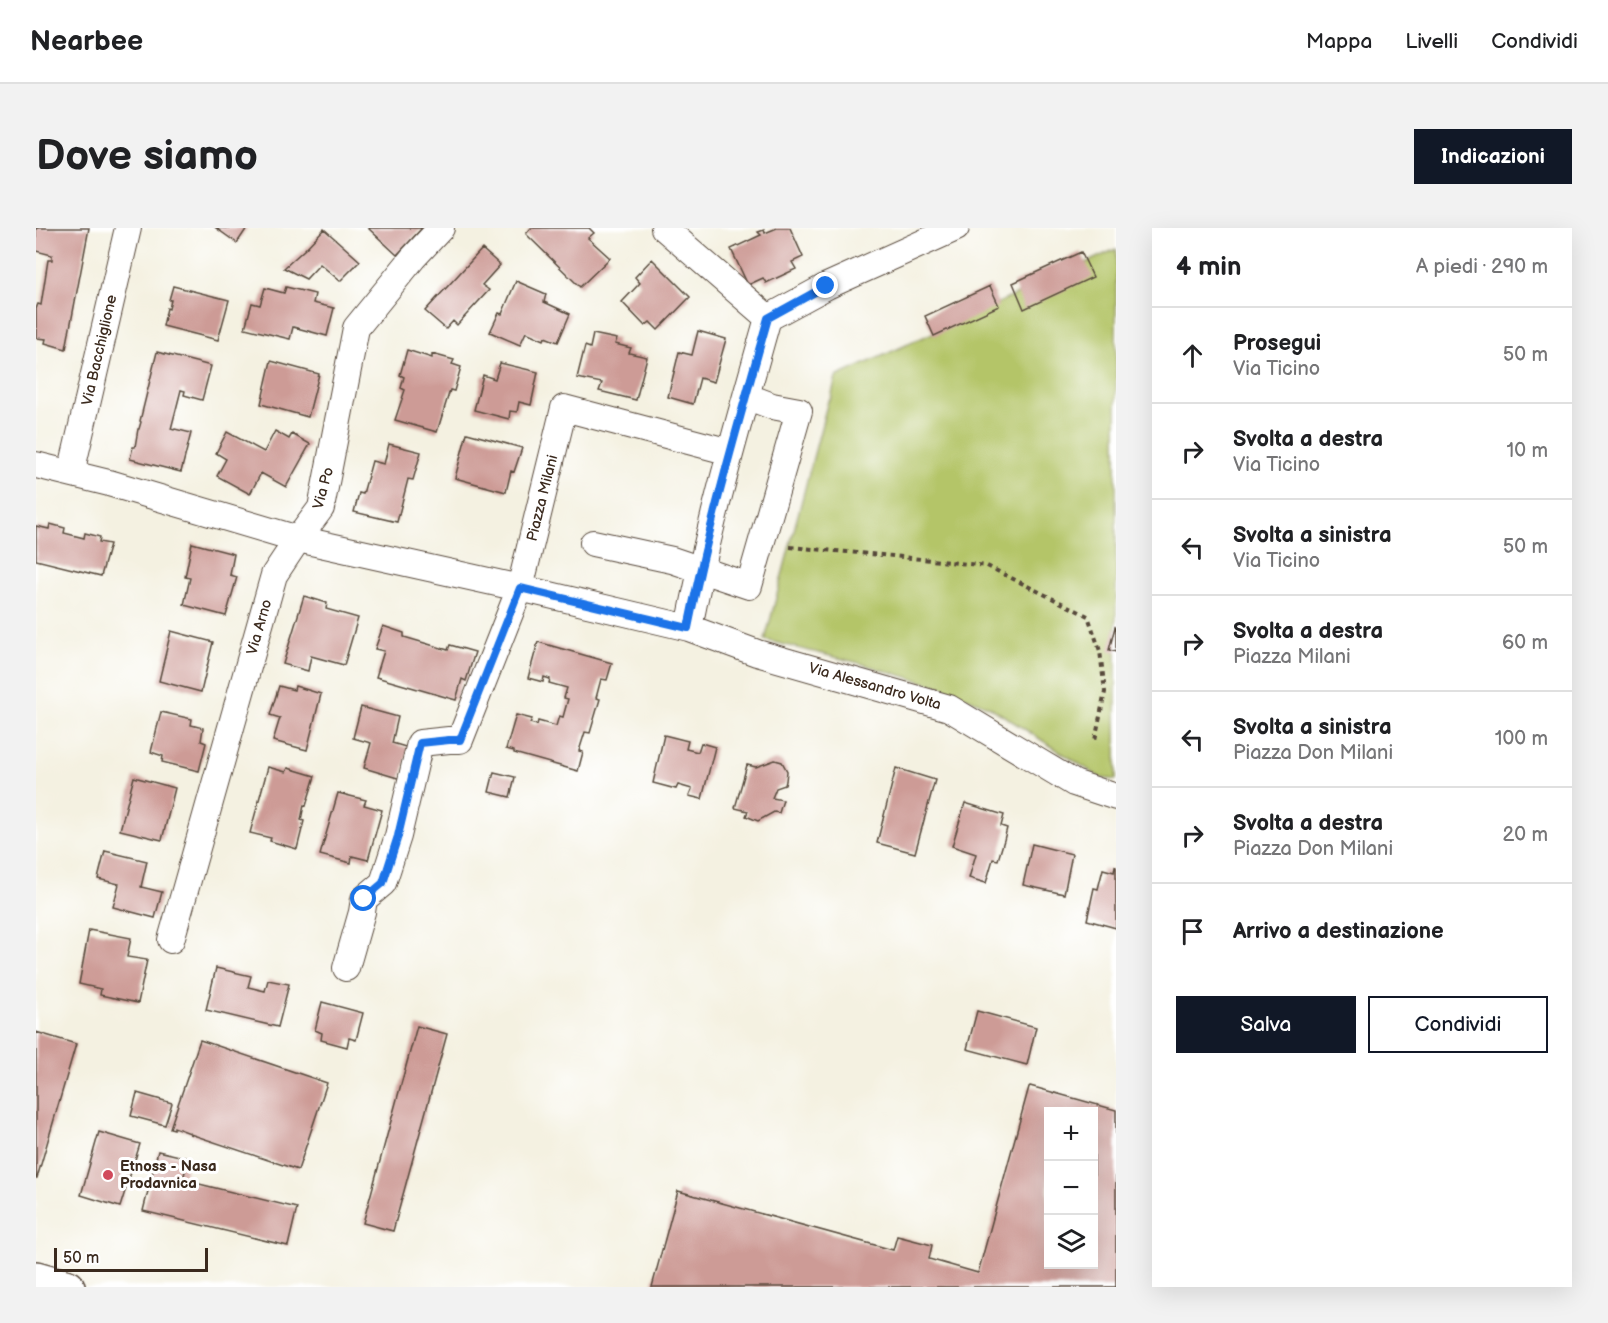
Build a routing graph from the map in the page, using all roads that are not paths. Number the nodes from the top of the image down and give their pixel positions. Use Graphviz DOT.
graph roads {
  1 [pos="128,228"];
  2 [pos="441,228"];
  3 [pos="664,228"];
  4 [pos="956,228"];
  5 [pos="768,318"];
  6 [pos="746,396"];
  7 [pos="730,452"];
  8 [pos="36,465"];
  9 [pos="71,473"];
  10 [pos="298,539"];
  11 [pos="593,543"];
  12 [pos="700,569"];
  13 [pos="520,588"];
  14 [pos="688,628"];
  15 [pos="1116,797"];
  16 [pos="171,940"];
  17 [pos="346,968"];
  18 [pos="36,1278"];
  19 [pos="68,1287"];
  1 -- 9 [label="street, Via Bacchiglione"];
  2 -- 10 [label="street, Via Po"];
  3 -- 5 [label="street"];
  4 -- 5 [label="street"];
  5 -- 6 [label="street"];
  6 -- 7 [label="street"];
  6 -- 12 [label="street"];
  7 -- 12 [label="street"];
  7 -- 13 [label="street, Piazza Milani"];
  8 -- 9 [label="street"];
  9 -- 10 [label="street"];
  10 -- 13 [label="street"];
  10 -- 16 [label="street, Via Arno"];
  11 -- 12 [label="street"];
  12 -- 14 [label="street"];
  13 -- 14 [label="street"];
  13 -- 17 [label="street"];
  14 -- 15 [label="street, Via Alessandro Volta"];
  18 -- 19 [label="main road"];
}
